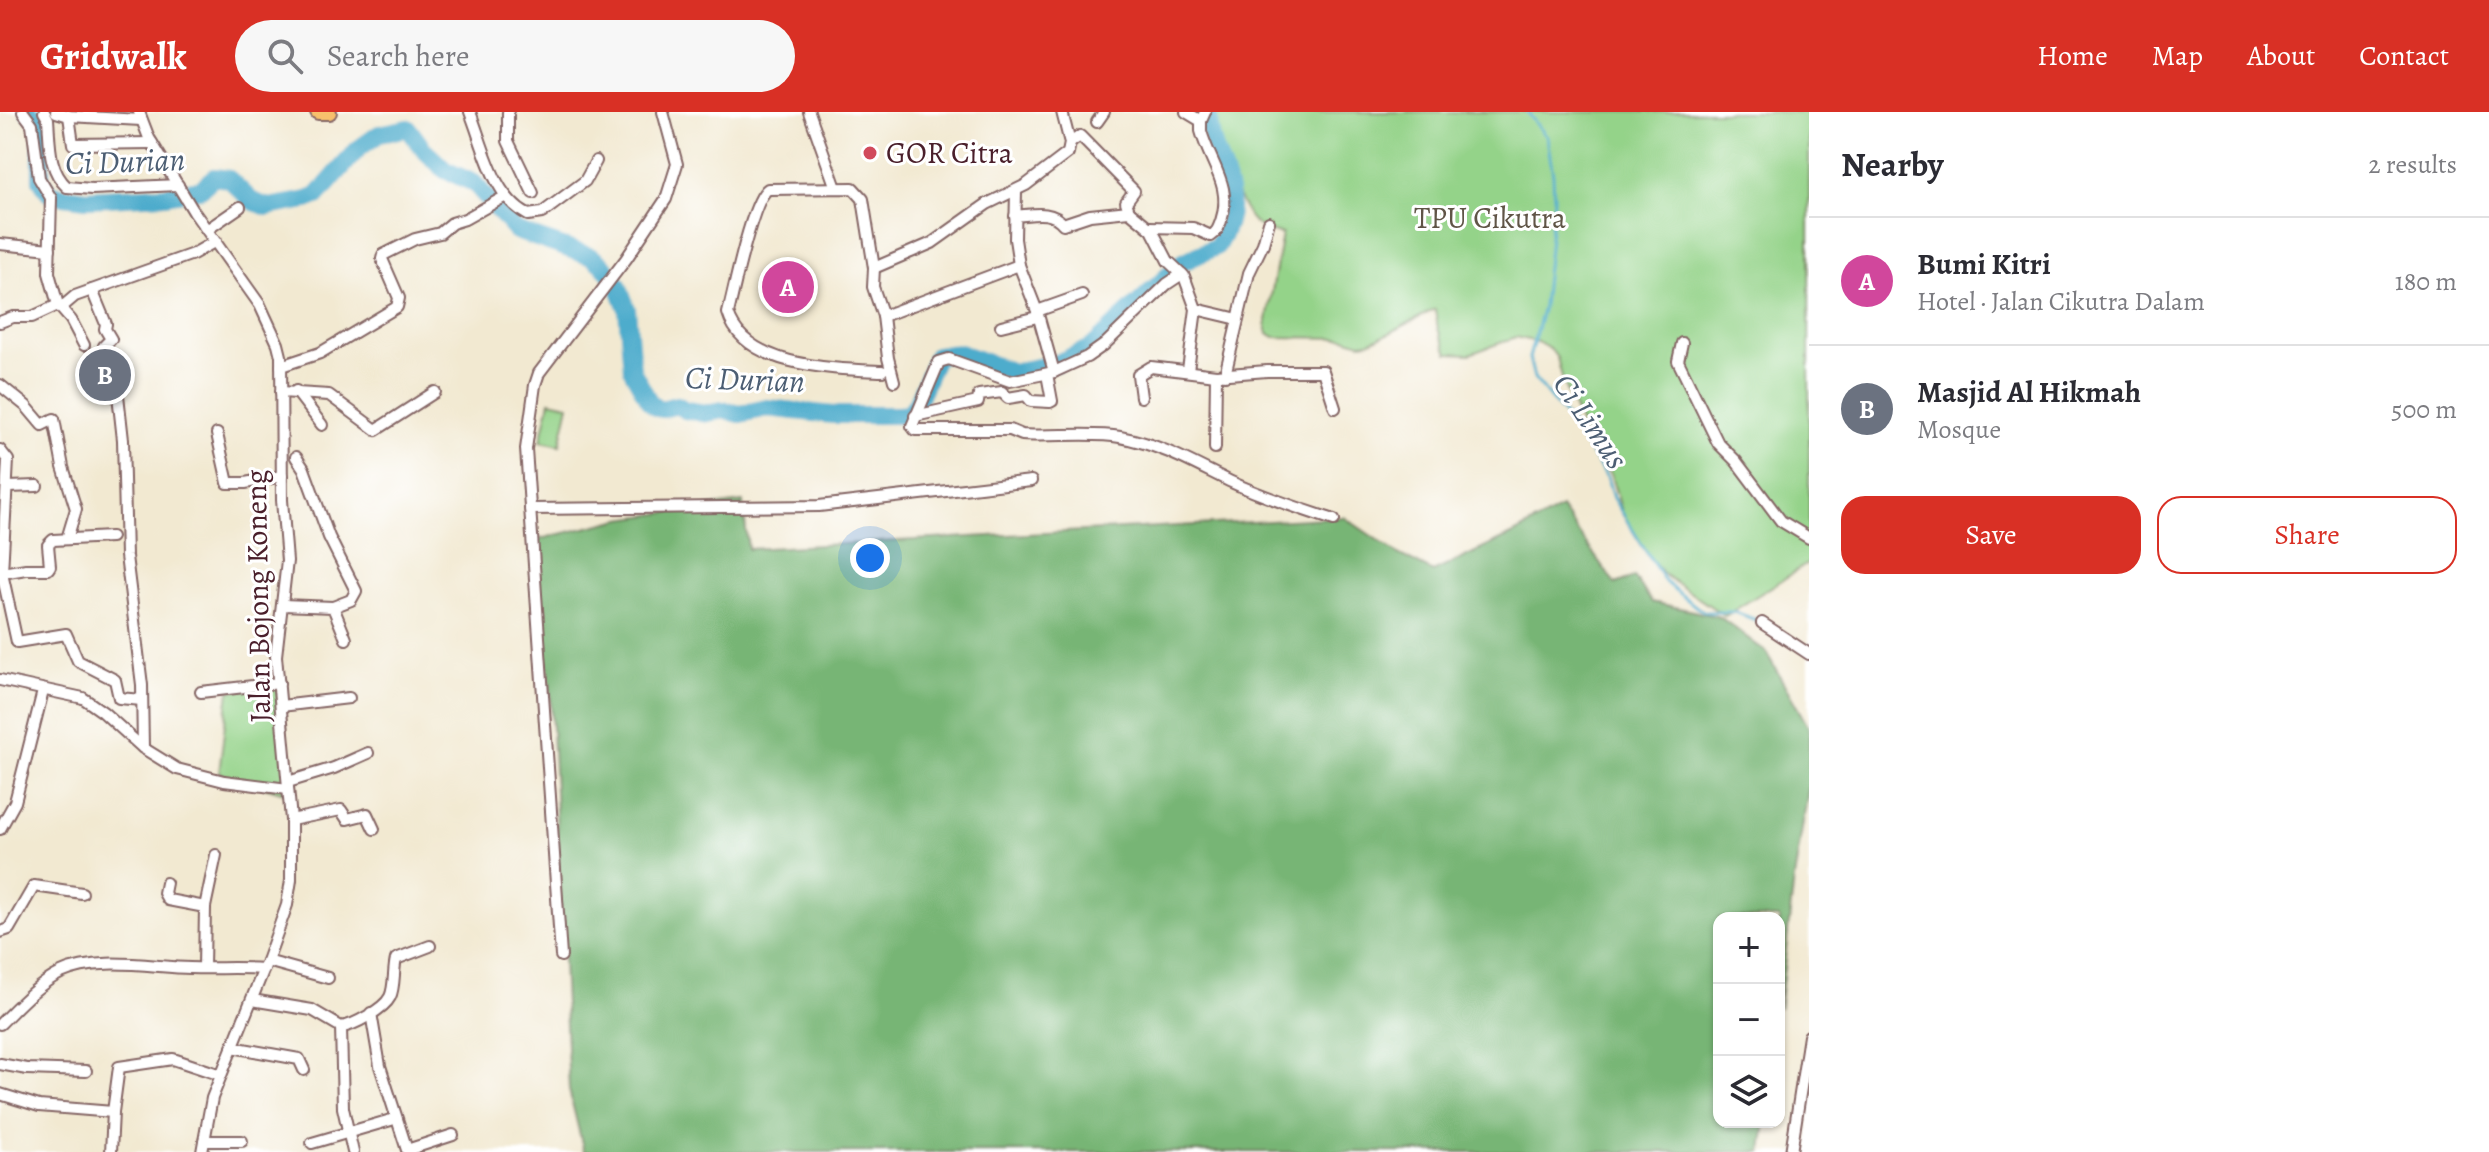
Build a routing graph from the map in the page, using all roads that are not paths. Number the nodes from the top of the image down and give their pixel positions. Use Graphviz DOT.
graph roads {
  1 [pos="23,112"];
  2 [pos="44,112"];
  3 [pos="56,112"];
  4 [pos="318,112"];
  5 [pos="329,112"];
  6 [pos="470,112"];
  7 [pos="508,112"];
  8 [pos="663,112"];
  9 [pos="809,112"];
  10 [pos="1062,112"];
  11 [pos="1104,112"];
  12 [pos="1186,112"];
  13 [pos="69,116"];
  14 [pos="140,116"];
  15 [pos="1203,117"];
  16 [pos="1097,122"];
  17 [pos="152,143"];
  18 [pos="1070,143"];
  19 [pos="596,161"];
  20 [pos="180,187"];
  21 [pos="836,188"];
  22 [pos="1016,191"];
  23 [pos="533,193"];
  24 [pos="503,198"];
  25 [pos="240,207"];
  26 [pos="1129,211"];
  27 [pos="1015,216"];
  28 [pos="1269,222"];
  29 [pos="1149,227"];
  30 [pos="208,229"];
  31 [pos="216,241"];
  32 [pos="0,244"];
  33 [pos="50,249"];
  34 [pos="1019,265"];
  35 [pos="874,268"];
  36 [pos="1175,268"];
  37 [pos="92,290"];
  38 [pos="1082,295"];
  39 [pos="60,306"];
  40 [pos="1196,309"];
  41 [pos="1037,314"];
  42 [pos="883,316"];
  43 [pos="1238,319"];
  44 [pos="0,322"];
  45 [pos="1001,326"];
  46 [pos="1682,343"];
  47 [pos="84,345"];
  48 [pos="281,366"];
  49 [pos="1188,370"];
  50 [pos="882,371"];
  51 [pos="1052,372"];
  52 [pos="1220,375"];
  53 [pos="894,381"];
  54 [pos="0,385"];
  55 [pos="296,391"];
  56 [pos="281,392"];
  57 [pos="435,392"];
  58 [pos="1141,397"];
  59 [pos="1335,408"];
  60 [pos="915,416"];
  61 [pos="322,425"];
  62 [pos="217,434"];
  63 [pos="1215,448"];
  64 [pos="0,450"];
  65 [pos="296,457"];
  66 [pos="282,476"];
  67 [pos="1031,481"];
  68 [pos="37,486"];
  69 [pos="8,487"];
  70 [pos="530,509"];
  71 [pos="1334,520"];
  72 [pos="111,537"];
  73 [pos="1809,538"];
  74 [pos="67,539"];
  75 [pos="2,573"];
  76 [pos="283,605"];
  77 [pos="333,607"];
  78 [pos="1762,623"];
  79 [pos="346,639"];
  80 [pos="1809,654"];
  81 [pos="0,680"];
  82 [pos="279,683"];
  83 [pos="43,691"];
  84 [pos="201,692"];
  85 [pos="349,698"];
  86 [pos="142,700"];
  87 [pos="281,706"];
  88 [pos="143,748"];
  89 [pos="368,753"];
  90 [pos="288,785"];
  91 [pos="291,820"];
  92 [pos="0,829"];
  93 [pos="374,829"];
  94 [pos="216,855"];
  95 [pos="166,883"];
  96 [pos="82,893"];
  97 [pos="205,907"];
  98 [pos="0,932"];
  99 [pos="430,946"];
  100 [pos="561,956"];
  101 [pos="266,965"];
  102 [pos="204,968"];
  103 [pos="328,978"];
  104 [pos="252,1000"];
  105 [pos="371,1013"];
  106 [pos="0,1024"];
  107 [pos="341,1027"];
  108 [pos="1809,1036"];
  109 [pos="232,1047"];
  110 [pos="0,1064"];
  111 [pos="304,1070"];
  112 [pos="86,1071"];
  113 [pos="221,1075"];
  114 [pos="0,1094"];
  115 [pos="113,1112"];
  116 [pos="391,1120"];
  117 [pos="348,1132"];
  118 [pos="453,1135"];
  119 [pos="242,1141"];
  120 [pos="312,1143"];
  121 [pos="203,1146"];
  122 [pos="404,1151"];
  123 [pos="111,1152"];
  124 [pos="353,1152"];
  125 [pos="1791,1152"];
  1 -- 33 [label="street"];
  2 -- 20 [label="street"];
  3 -- 13 [label="street"];
  4 -- 5 [label="main road"];
  6 -- 24 [label="street"];
  7 -- 23 [label="street"];
  8 -- 70 [label="street"];
  9 -- 21 [label="street"];
  10 -- 18 [label="street"];
  11 -- 16 [label="street"];
  12 -- 15 [label="street"];
  13 -- 14 [label="street"];
  13 -- 17 [label="street"];
  14 -- 17 [label="street, Jalan Bojong Koneng"];
  15 -- 29 [label="street"];
  17 -- 20 [label="street, Jalan Bojong Koneng"];
  18 -- 22 [label="street"];
  18 -- 26 [label="street"];
  19 -- 24 [label="street"];
  20 -- 30 [label="street, Jalan Bojong Koneng"];
  21 -- 35 [label="street"];
  21 -- 50 [label="street"];
  22 -- 27 [label="street"];
  22 -- 35 [label="street"];
  24 -- 48 [label="street"];
  25 -- 30 [label="street"];
  26 -- 27 [label="street"];
  26 -- 29 [label="street"];
  27 -- 34 [label="street"];
  28 -- 43 [label="street"];
  29 -- 36 [label="street"];
  30 -- 31 [label="street, Jalan Bojong Koneng"];
  31 -- 37 [label="street"];
  31 -- 48 [label="street, Jalan Bojong Koneng"];
  32 -- 33 [label="street"];
  33 -- 39 [label="street"];
  34 -- 41 [label="street"];
  34 -- 42 [label="street"];
  35 -- 42 [label="street"];
  36 -- 40 [label="street"];
  36 -- 51 [label="street"];
  37 -- 39 [label="street"];
  37 -- 86 [label="street"];
  38 -- 41 [label="street"];
  39 -- 44 [label="street"];
  39 -- 47 [label="street"];
  40 -- 43 [label="street"];
  40 -- 49 [label="street"];
  41 -- 45 [label="street"];
  41 -- 51 [label="street"];
  42 -- 53 [label="street"];
  43 -- 52 [label="street"];
  46 -- 73 [label="street"];
  48 -- 56 [label="street, Jalan Bojong Koneng"];
  49 -- 52 [label="street"];
  49 -- 58 [label="street"];
  51 -- 60 [label="street"];
  51 -- 60 [label="street"];
  52 -- 59 [label="street"];
  52 -- 63 [label="street"];
  54 -- 74 [label="street"];
  55 -- 56 [label="street"];
  55 -- 57 [label="street"];
  55 -- 61 [label="street"];
  56 -- 66 [label="street, Jalan Bojong Koneng"];
  60 -- 71 [label="street"];
  62 -- 66 [label="street"];
  64 -- 69 [label="street"];
  65 -- 77 [label="street"];
  66 -- 76 [label="street, Jalan Bojong Koneng"];
  67 -- 70 [label="street"];
  68 -- 69 [label="street"];
  69 -- 75 [label="street"];
  70 -- 100 [label="street"];
  72 -- 74 [label="street"];
  74 -- 75 [label="street"];
  75 -- 86 [label="street"];
  76 -- 77 [label="street"];
  76 -- 82 [label="street, Jalan Bojong Koneng"];
  77 -- 79 [label="street"];
  78 -- 80 [label="street"];
  81 -- 83 [label="street"];
  82 -- 84 [label="street"];
  82 -- 87 [label="street, Jalan Bojong Koneng"];
  83 -- 88 [label="street"];
  83 -- 92 [label="street"];
  85 -- 87 [label="street"];
  86 -- 88 [label="street"];
  87 -- 90 [label="street, Jalan Bojong Koneng"];
  88 -- 90 [label="street"];
  89 -- 90 [label="street"];
  90 -- 91 [label="street, Jalan Bojong Koneng"];
  91 -- 93 [label="street"];
  91 -- 101 [label="street, Jalan Bojong Koneng"];
  94 -- 97 [label="street"];
  95 -- 97 [label="street"];
  96 -- 98 [label="street"];
  97 -- 102 [label="street"];
  99 -- 105 [label="street"];
  101 -- 102 [label="street"];
  101 -- 103 [label="street"];
  101 -- 104 [label="street, Jalan Bojong Koneng"];
  102 -- 106 [label="street"];
  104 -- 107 [label="street"];
  104 -- 109 [label="street, Jalan Bojong Koneng"];
  105 -- 107 [label="street"];
  105 -- 122 [label="street"];
  107 -- 117 [label="street"];
  108 -- 125 [label="street"];
  109 -- 111 [label="street"];
  109 -- 113 [label="street, Jalan Bojong Koneng"];
  110 -- 112 [label="street"];
  113 -- 115 [label="street"];
  113 -- 121 [label="street, Jalan Bojong Koneng"];
  114 -- 115 [label="street"];
  115 -- 123 [label="street"];
  116 -- 117 [label="street"];
  117 -- 120 [label="street"];
  117 -- 124 [label="street"];
  118 -- 122 [label="street"];
  119 -- 121 [label="street"];
}
